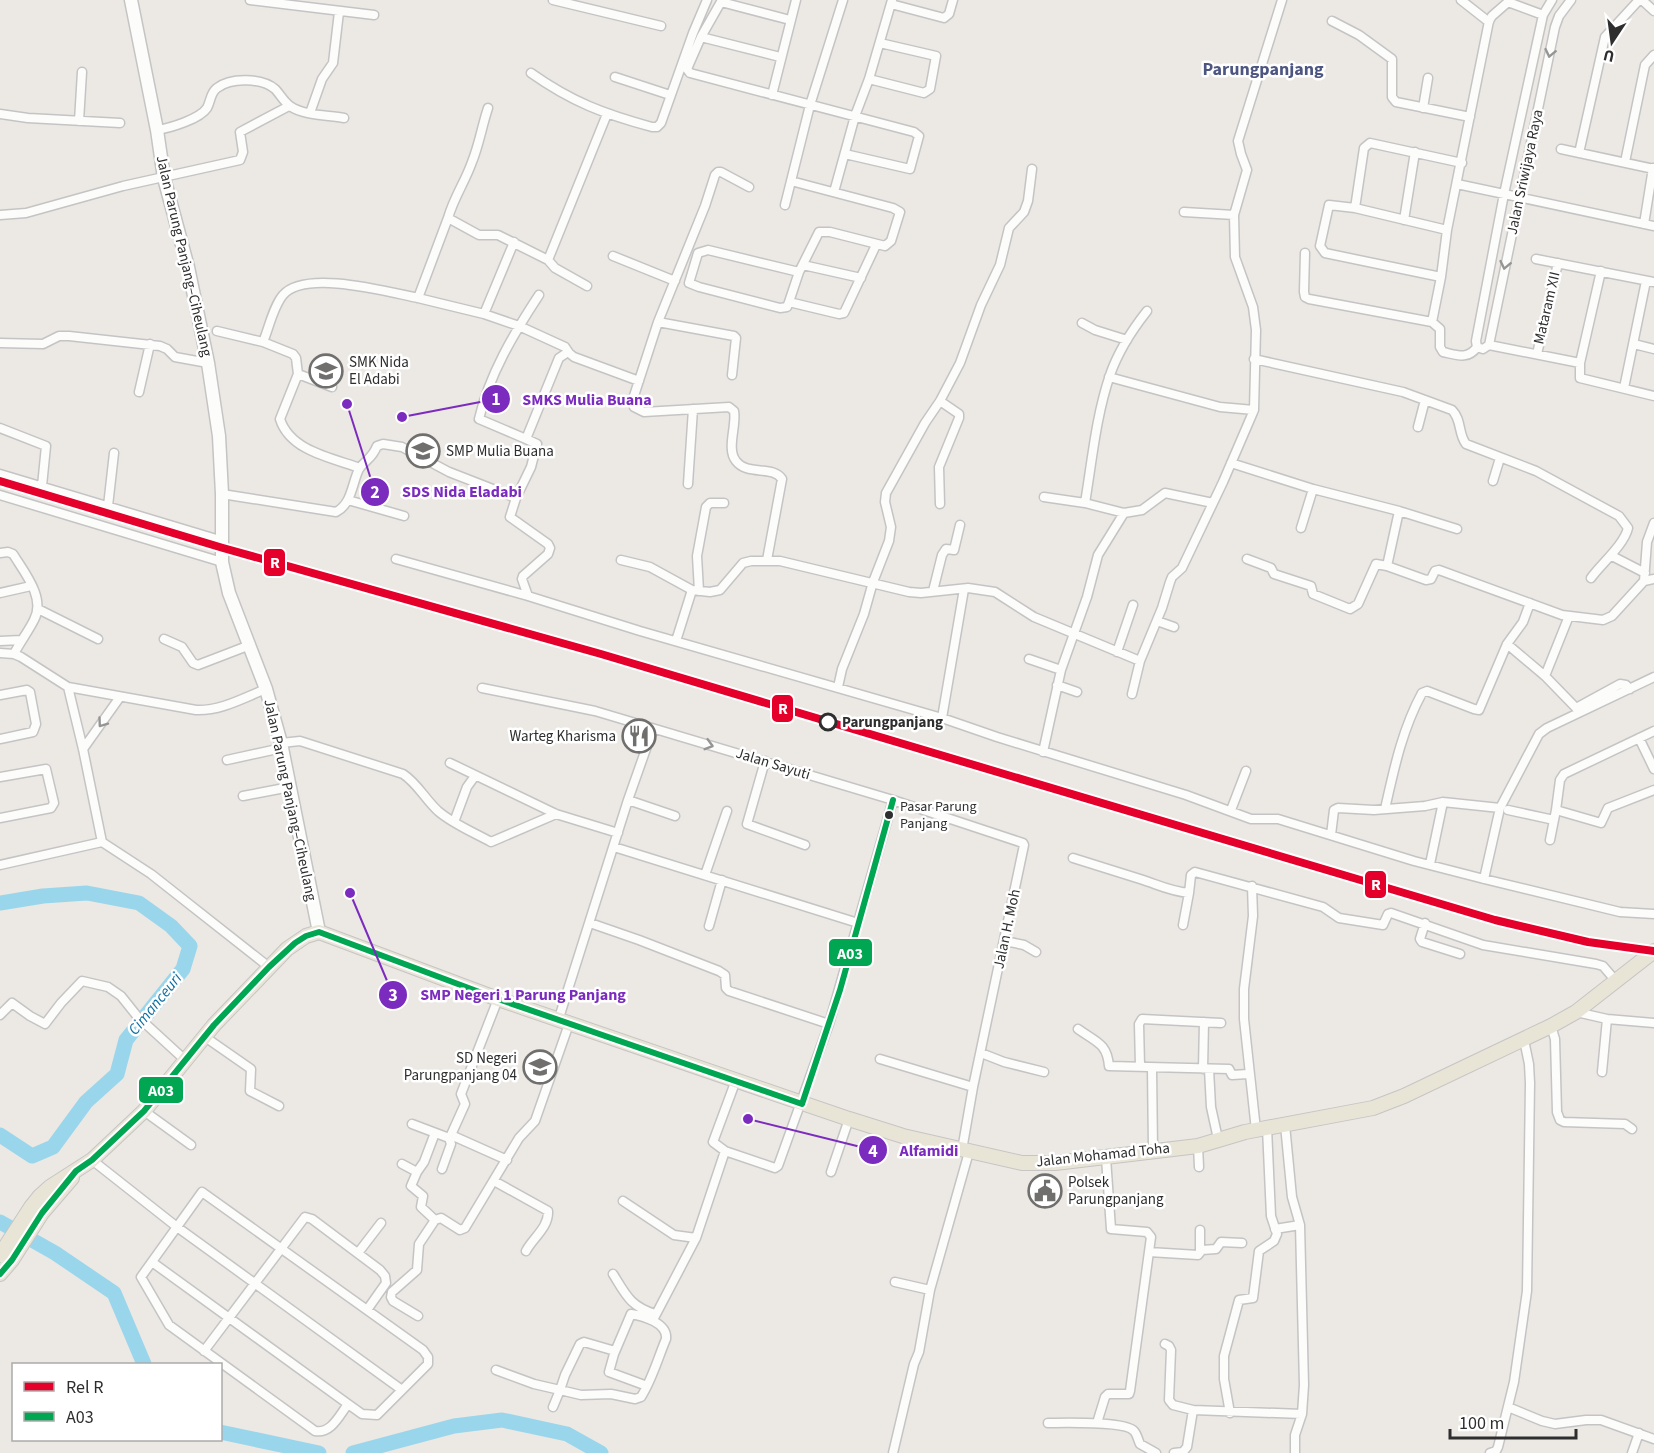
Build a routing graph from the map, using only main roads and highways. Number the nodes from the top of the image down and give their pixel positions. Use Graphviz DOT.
graph roads {
  1 [pos="1650,957"];
  2 [pos="5,1256"];
  3 [pos="0,1274"];
  1 -- 2 [label="main road, Jalan Mohamad Toha"];
  2 -- 3 [label="main road"];
}
